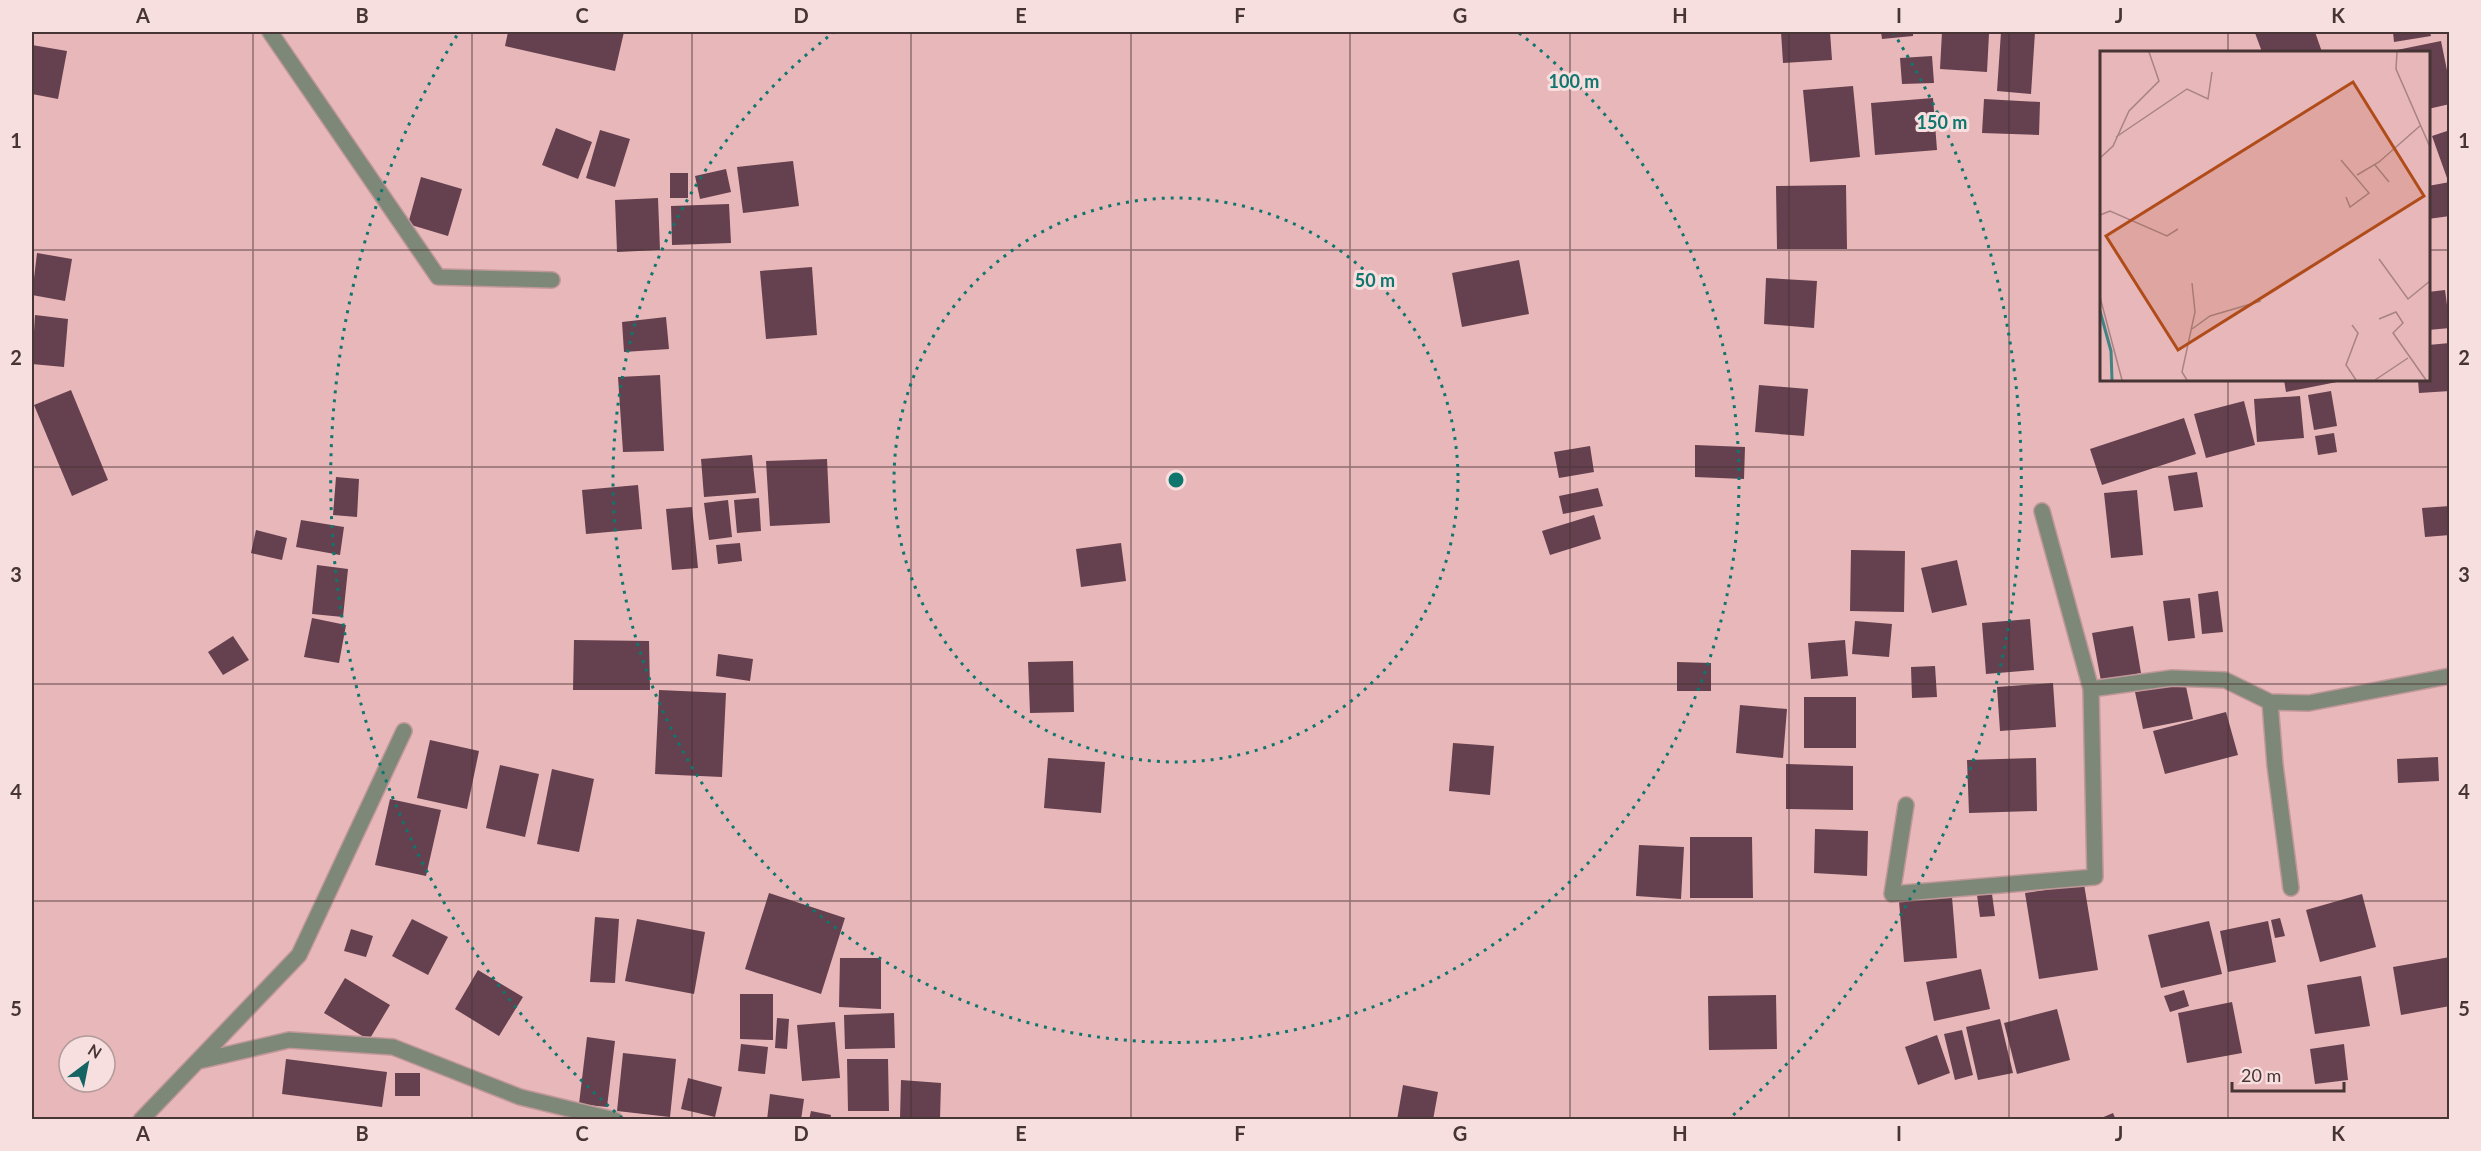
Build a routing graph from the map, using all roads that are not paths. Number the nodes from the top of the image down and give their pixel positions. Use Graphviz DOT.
graph roads {
  1 [pos="270,32"];
  2 [pos="552,280"];
  3 [pos="2042,511"];
  4 [pos="2450,676"];
  5 [pos="2091,689"];
  6 [pos="2270,702"];
  7 [pos="404,731"];
  8 [pos="1906,805"];
  9 [pos="2291,888"];
  10 [pos="199,1061"];
  11 [pos="141,1119"];
  12 [pos="615,1119"];
  1 -- 2 [label="street"];
  3 -- 5 [label="street"];
  4 -- 6 [label="street"];
  5 -- 6 [label="street"];
  5 -- 8 [label="street"];
  6 -- 9 [label="street"];
  7 -- 10 [label="street"];
  10 -- 11 [label="street"];
  10 -- 12 [label="street"];
}
